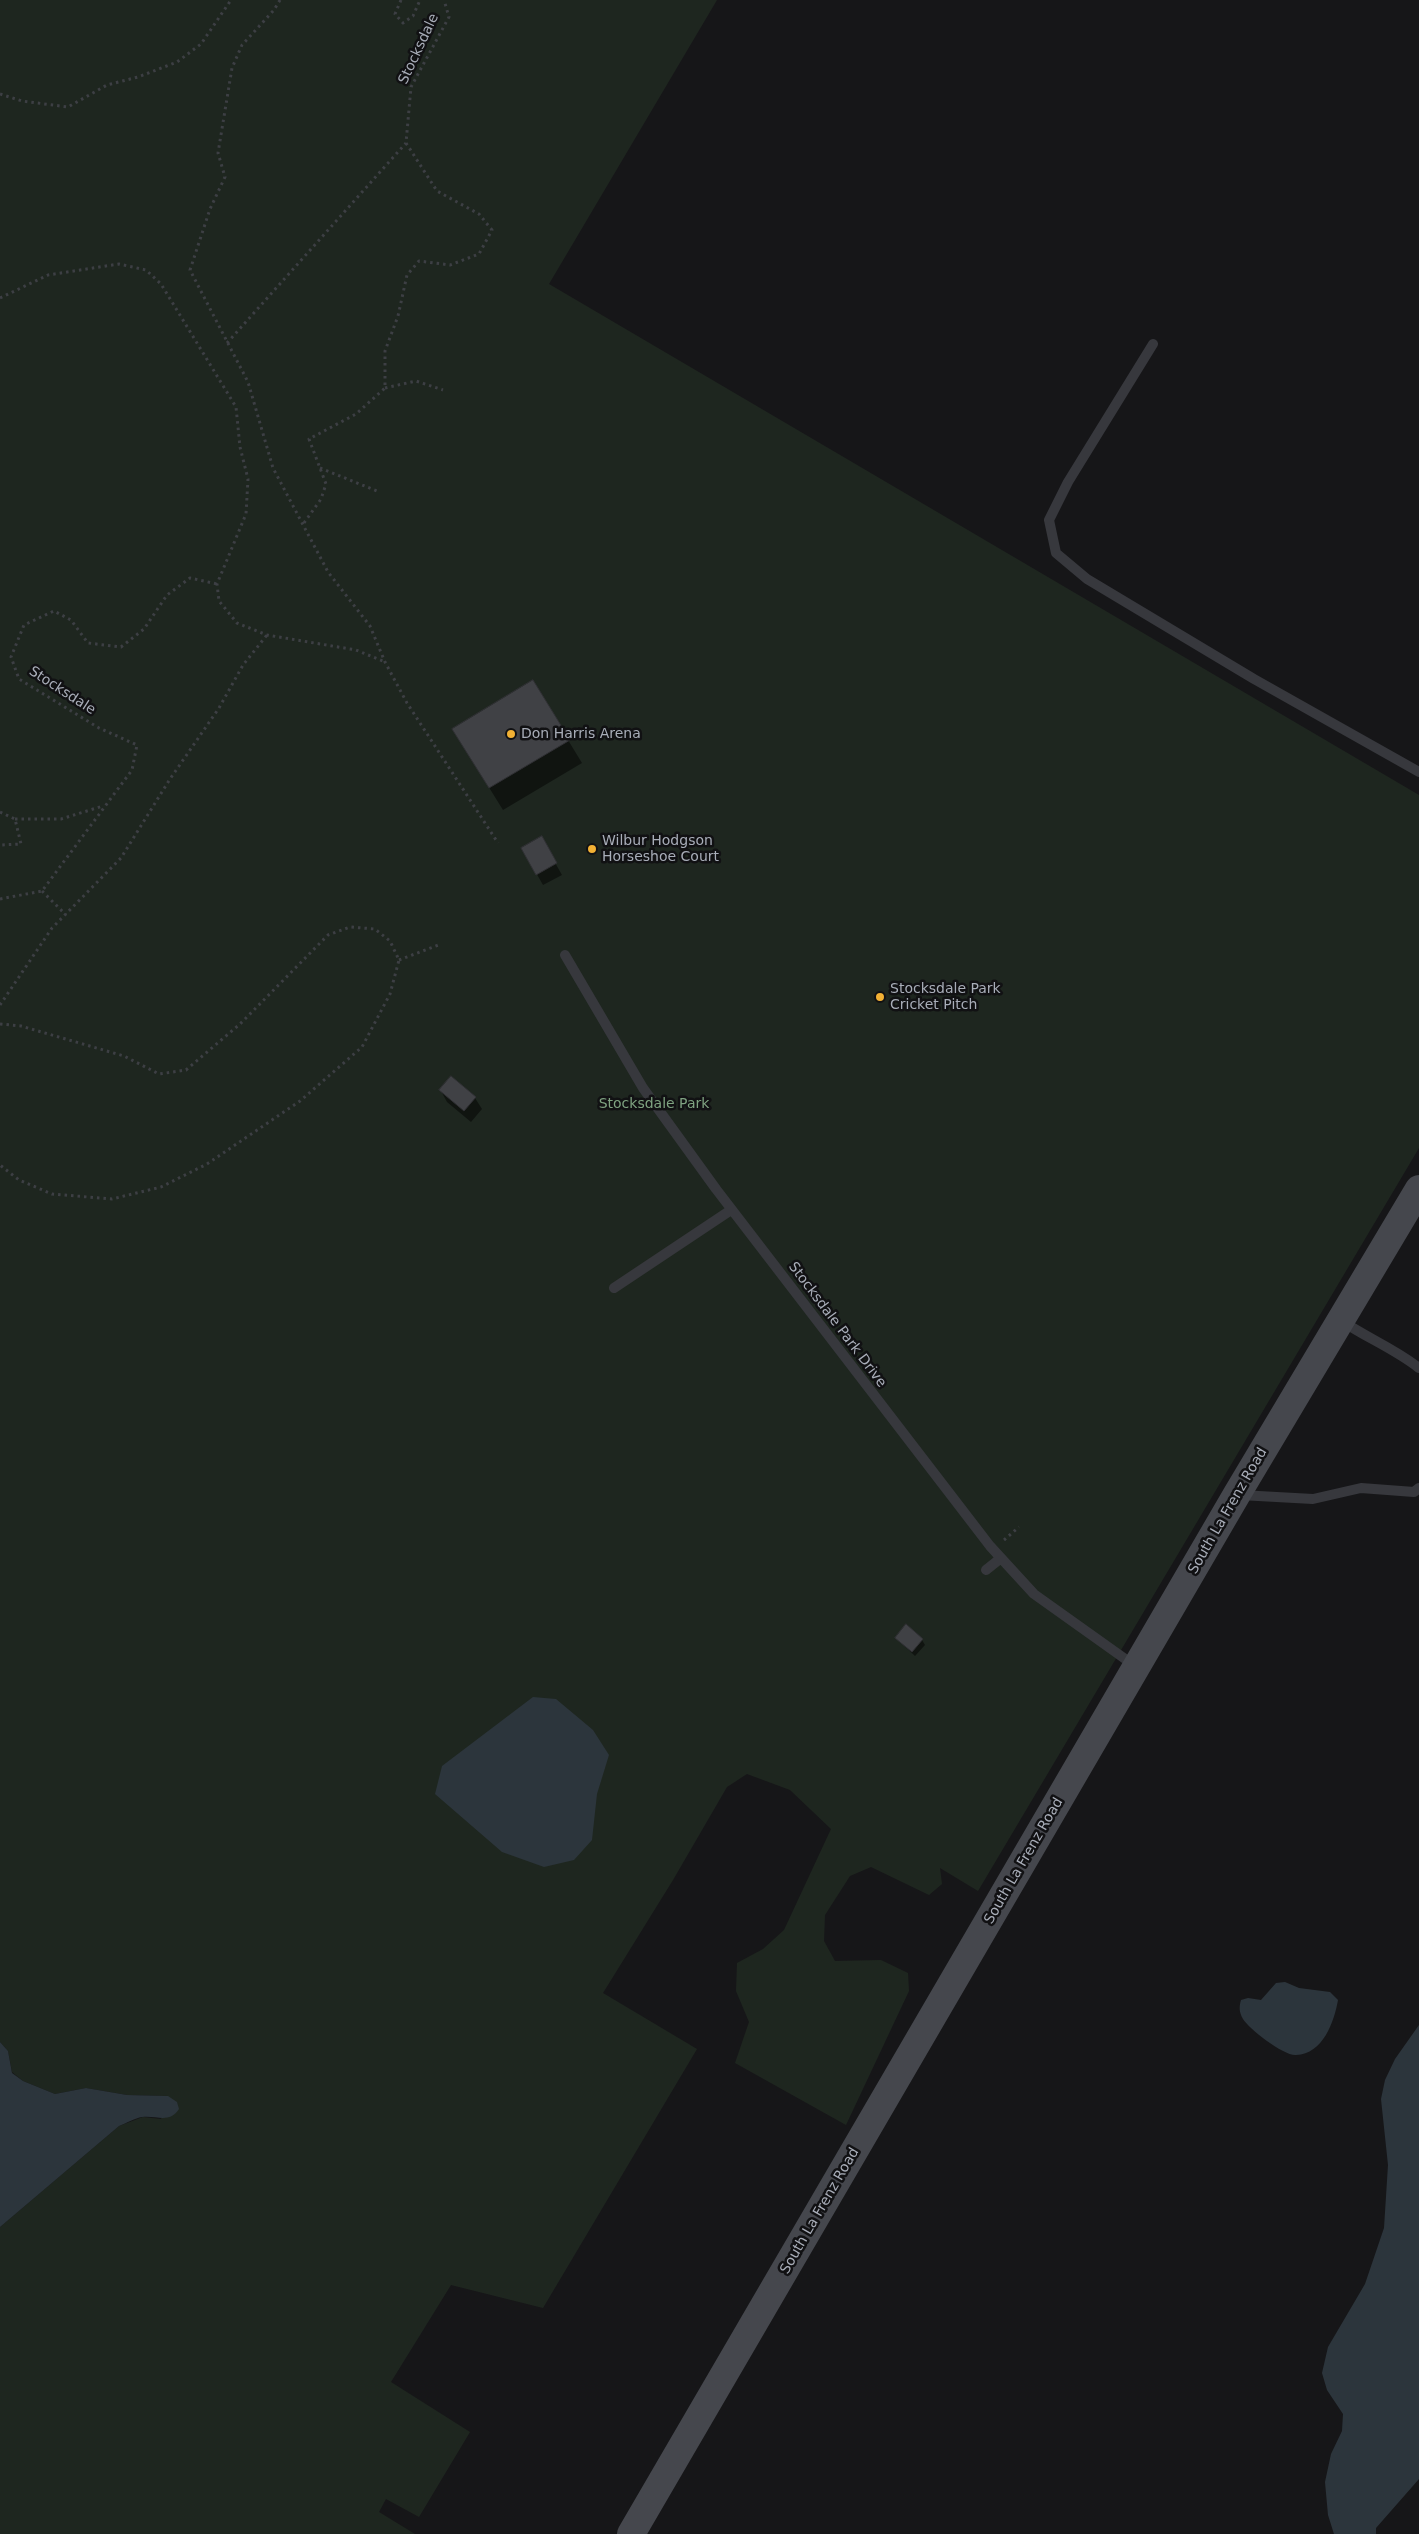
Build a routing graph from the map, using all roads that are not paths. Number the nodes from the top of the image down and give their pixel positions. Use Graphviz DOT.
graph roads {
  1 [pos="1153,344"];
  2 [pos="1419,772"];
  3 [pos="565,955"];
  4 [pos="1419,1189"];
  5 [pos="732,1210"];
  6 [pos="614,1288"];
  7 [pos="1341,1321"];
  8 [pos="1419,1368"];
  9 [pos="1418,1491"];
  10 [pos="1237,1494"];
  11 [pos="1001,1558"];
  12 [pos="986,1570"];
  13 [pos="1138,1668"];
  14 [pos="631,2534"];
  1 -- 2 [label="lane"];
  3 -- 5 [label="lane, Stocksdale Park Drive"];
  4 -- 7 [label="street, South La Frenz Road"];
  5 -- 6 [label="lane"];
  5 -- 11 [label="lane, Stocksdale Park Drive"];
  7 -- 8 [label="lane"];
  7 -- 10 [label="street, South La Frenz Road"];
  9 -- 10 [label="lane"];
  10 -- 13 [label="street, South La Frenz Road"];
  11 -- 12 [label="lane"];
  11 -- 13 [label="lane, Stocksdale Park Drive"];
  13 -- 14 [label="street, South La Frenz Road"];
}
